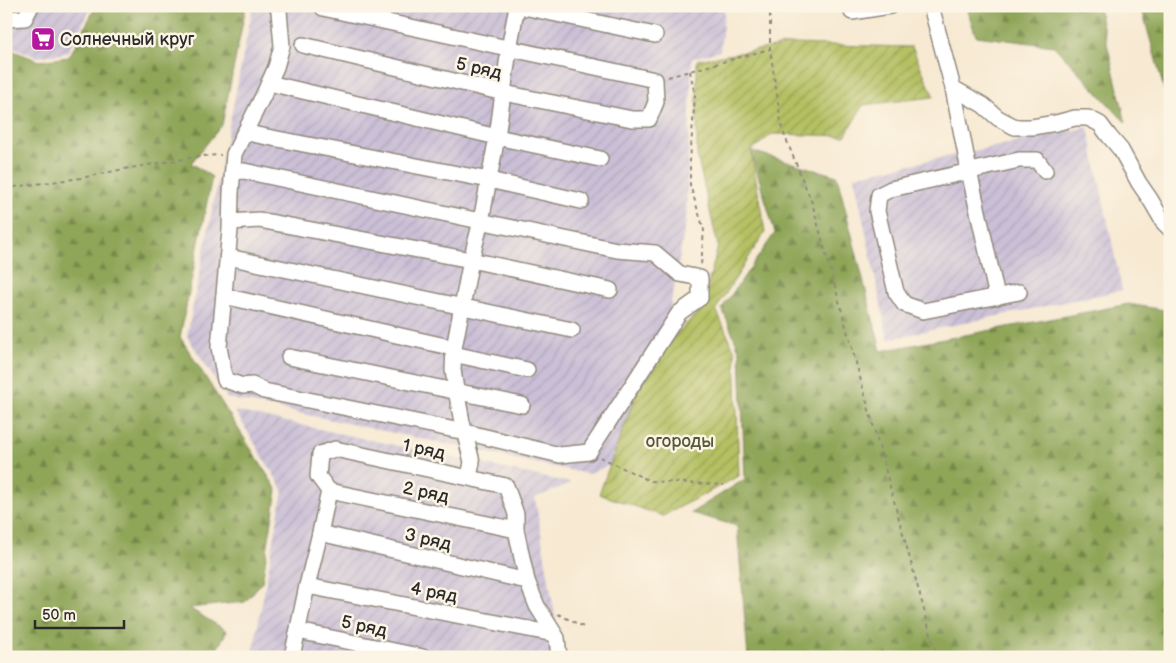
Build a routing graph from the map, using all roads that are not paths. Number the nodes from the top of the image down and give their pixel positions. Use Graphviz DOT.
graph roads {
  1 [pos="31,6"];
  2 [pos="277,6"];
  3 [pos="518,6"];
  4 [pos="890,6"];
  5 [pos="931,6"];
  6 [pos="324,8"];
  7 [pos="852,12"];
  8 [pos="6,18"];
  9 [pos="655,35"];
  10 [pos="303,45"];
  11 [pos="509,49"];
  12 [pos="269,83"];
  13 [pos="953,88"];
  14 [pos="504,93"];
  15 [pos="243,135"];
  16 [pos="497,137"];
  17 [pos="600,159"];
  18 [pos="969,171"];
  19 [pos="1045,171"];
  20 [pos="233,172"];
  21 [pos="489,180"];
  22 [pos="581,201"];
  23 [pos="481,221"];
  24 [pos="231,222"];
  25 [pos="1170,230"];
  26 [pos="228,257"];
  27 [pos="471,260"];
  28 [pos="610,290"];
  29 [pos="1019,292"];
  30 [pos="224,296"];
  31 [pos="996,297"];
  32 [pos="461,307"];
  33 [pos="572,330"];
  34 [pos="454,351"];
  35 [pos="289,357"];
  36 [pos="527,370"];
  37 [pos="456,390"];
  38 [pos="522,405"];
  39 [pos="465,432"];
  40 [pos="469,477"];
  41 [pos="328,491"];
  42 [pos="516,530"];
  43 [pos="320,533"];
  44 [pos="527,582"];
  45 [pos="307,586"];
  46 [pos="298,631"];
  47 [pos="554,634"];
  48 [pos="292,657"];
  49 [pos="423,657"];
  50 [pos="558,657"];
  1 -- 8 [label="street"];
  2 -- 12 [label="street"];
  3 -- 9 [label="street"];
  3 -- 11 [label="street"];
  4 -- 7 [label="street"];
  5 -- 13 [label="street"];
  6 -- 11 [label="street"];
  10 -- 14 [label="street, 5 ряд"];
  11 -- 14 [label="street"];
  11 -- 14 [label="street, 5 ряд"];
  12 -- 15 [label="street"];
  12 -- 16 [label="street"];
  13 -- 18 [label="street"];
  13 -- 25 [label="street"];
  14 -- 16 [label="street"];
  15 -- 20 [label="street"];
  15 -- 21 [label="street"];
  16 -- 17 [label="street"];
  16 -- 21 [label="street"];
  18 -- 19 [label="street"];
  18 -- 31 [label="street"];
  18 -- 31 [label="street"];
  20 -- 23 [label="street"];
  20 -- 24 [label="street"];
  21 -- 22 [label="street"];
  21 -- 23 [label="street"];
  23 -- 27 [label="street"];
  23 -- 39 [label="street"];
  24 -- 26 [label="street"];
  24 -- 27 [label="street"];
  26 -- 30 [label="street"];
  26 -- 32 [label="street"];
  27 -- 28 [label="street"];
  27 -- 32 [label="street"];
  29 -- 31 [label="street"];
  30 -- 34 [label="street"];
  30 -- 39 [label="street"];
  32 -- 33 [label="street"];
  32 -- 34 [label="street"];
  34 -- 36 [label="street"];
  34 -- 37 [label="street"];
  35 -- 37 [label="street"];
  37 -- 38 [label="street"];
  37 -- 39 [label="street"];
  39 -- 40 [label="street"];
  40 -- 41 [label="street, 1 ряд"];
  40 -- 42 [label="street, 1 ряд"];
  41 -- 42 [label="street, 2 ряд"];
  41 -- 43 [label="street"];
  42 -- 44 [label="street"];
  43 -- 44 [label="street, 3 ряд"];
  43 -- 45 [label="street"];
  44 -- 47 [label="street"];
  45 -- 46 [label="street"];
  45 -- 47 [label="street, 4 ряд"];
  46 -- 48 [label="street"];
  46 -- 49 [label="street, 5 ряд"];
  47 -- 50 [label="street"];
}
